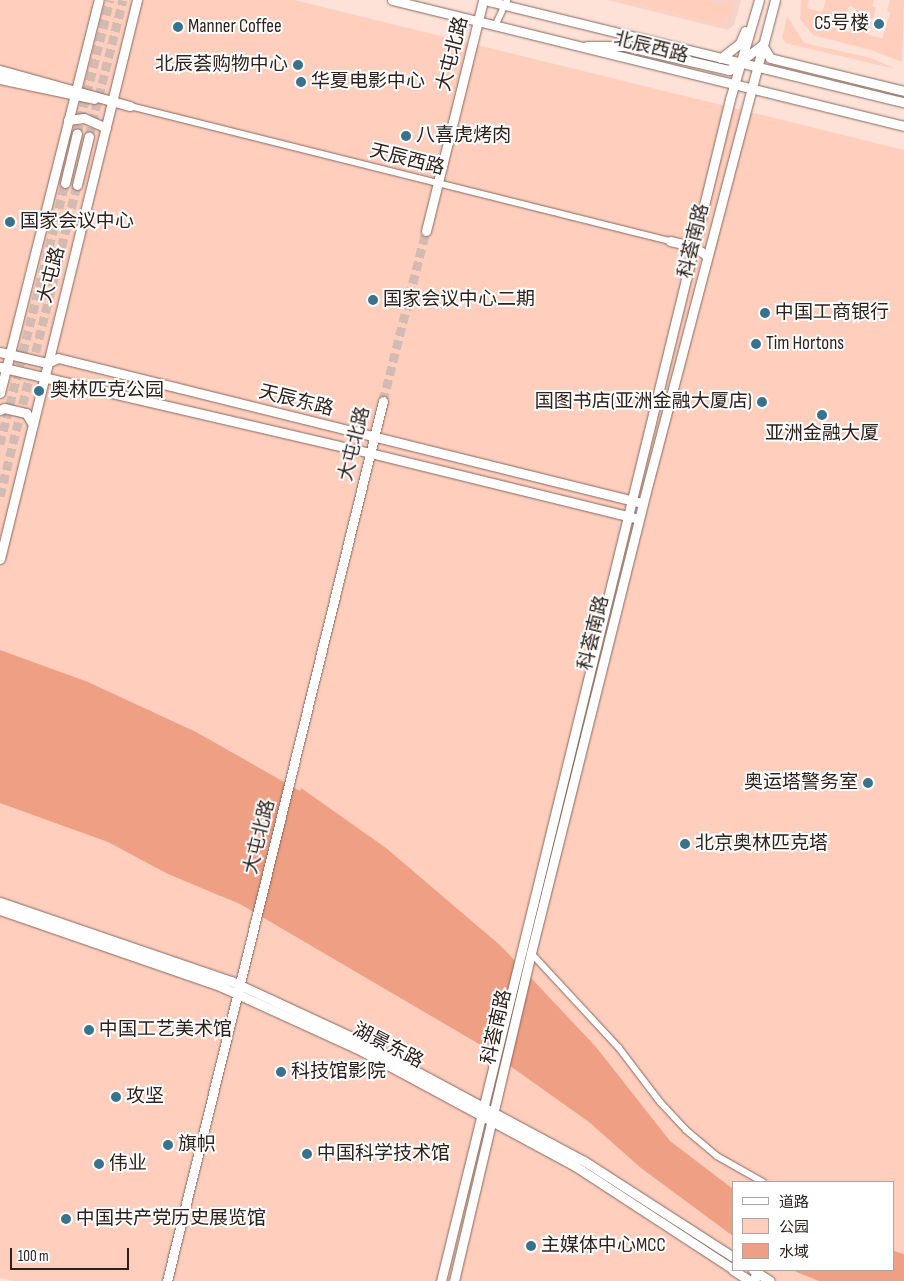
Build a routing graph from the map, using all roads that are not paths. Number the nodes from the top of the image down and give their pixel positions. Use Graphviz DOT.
graph roads {
  1 [pos="99,0"];
  2 [pos="137,0"];
  3 [pos="392,0"];
  4 [pos="484,0"];
  5 [pos="754,0"];
  6 [pos="759,0"];
  7 [pos="775,0"];
  8 [pos="505,2"];
  9 [pos="756,10"];
  10 [pos="771,14"];
  11 [pos="478,22"];
  12 [pos="495,26"];
  13 [pos="762,45"];
  14 [pos="578,47"];
  15 [pos="721,58"];
  16 [pos="741,63"];
  17 [pos="756,67"];
  18 [pos="0,70"];
  19 [pos="784,74"];
  20 [pos="0,79"];
  21 [pos="734,85"];
  22 [pos="749,89"];
  23 [pos="904,91"];
  24 [pos="75,93"];
  25 [pos="730,99"];
  26 [pos="112,102"];
  27 [pos="904,102"];
  28 [pos="130,106"];
  29 [pos="68,120"];
  30 [pos="904,126"];
  31 [pos="106,128"];
  32 [pos="77,133"];
  33 [pos="89,136"];
  34 [pos="65,183"];
  35 [pos="437,184"];
  36 [pos="77,185"];
  37 [pos="426,231"];
  38 [pos="670,241"];
  39 [pos="710,245"];
  40 [pos="695,247"];
  41 [pos="707,256"];
  42 [pos="5,353"];
  43 [pos="47,363"];
  44 [pos="3,368"];
  45 [pos="44,378"];
  46 [pos="0,393"];
  47 [pos="382,402"];
  48 [pos="0,410"];
  49 [pos="33,424"];
  50 [pos="374,437"];
  51 [pos="369,454"];
  52 [pos="633,500"];
  53 [pos="643,503"];
  54 [pos="629,517"];
  55 [pos="639,519"];
  56 [pos="0,559"];
  57 [pos="0,902"];
  58 [pos="0,910"];
  59 [pos="531,953"];
  60 [pos="239,989"];
  61 [pos="502,1058"];
  62 [pos="483,1110"];
  63 [pos="494,1116"];
  64 [pos="761,1181"];
  65 [pos="732,1256"];
  66 [pos="732,1269"];
  67 [pos="735,1271"];
  68 [pos="754,1271"];
  69 [pos="167,1281"];
  70 [pos="440,1281"];
  71 [pos="454,1281"];
  72 [pos="750,1281"];
  73 [pos="770,1281"];
  1 -- 24 [label="street, 大屯路"];
  2 -- 26 [label="street, 大屯路"];
  3 -- 11 [label="street, 北辰西路"];
  4 -- 8 [label="street, 北辰西路"];
  4 -- 11 [label="street, 大屯北路"];
  5 -- 15 [label="street"];
  6 -- 9 [label="street, 科荟南路"];
  7 -- 10 [label="street, 科荟南路"];
  8 -- 12 [label="street"];
  8 -- 15 [label="street, 北辰西路"];
  9 -- 10 [label="street"];
  9 -- 16 [label="street, 科荟南路"];
  10 -- 13 [label="street, 科荟南路"];
  11 -- 12 [label="street, 北辰西路"];
  11 -- 35 [label="street, 大屯北路"];
  12 -- 14 [label="street, 北辰西路"];
  13 -- 14 [label="street"];
  13 -- 17 [label="street, 科荟南路"];
  13 -- 23 [label="street"];
  14 -- 21 [label="street, 北辰西路"];
  15 -- 16 [label="street, 北辰西路"];
  16 -- 17 [label="street, 北辰西路"];
  16 -- 21 [label="street, 科荟南路"];
  17 -- 19 [label="street, 北辰西路"];
  17 -- 22 [label="street, 科荟南路"];
  18 -- 24 [label="street, 天辰西路"];
  19 -- 25 [label="street"];
  19 -- 27 [label="street, 北辰西路"];
  20 -- 24 [label="street, 天辰西路"];
  21 -- 22 [label="street, 北辰西路"];
  21 -- 25 [label="street, 科荟南路"];
  22 -- 30 [label="street, 北辰西路"];
  22 -- 39 [label="street, 科荟南路"];
  24 -- 26 [label="street, 天辰西路"];
  24 -- 29 [label="street, 大屯路"];
  25 -- 40 [label="street, 科荟南路"];
  26 -- 28 [label="street, 天辰西路"];
  26 -- 31 [label="street, 大屯路"];
  28 -- 35 [label="street, 天辰西路"];
  29 -- 31 [label="street"];
  29 -- 42 [label="street, 大屯路"];
  31 -- 43 [label="street, 大屯路"];
  32 -- 34 [label="street"];
  33 -- 36 [label="street"];
  35 -- 37 [label="street, 大屯北路"];
  35 -- 38 [label="street, 天辰西路"];
  38 -- 40 [label="street, 天辰西路"];
  39 -- 40 [label="street, 天辰西路"];
  39 -- 41 [label="street, 科荟南路"];
  40 -- 41 [label="street, 天辰西路"];
  40 -- 52 [label="street, 科荟南路"];
  41 -- 53 [label="street, 科荟南路"];
  42 -- 43 [label="street, 天辰东路"];
  42 -- 44 [label="street, 大屯路"];
  43 -- 45 [label="street, 大屯路"];
  43 -- 50 [label="street, 天辰东路"];
  44 -- 45 [label="street, 天辰东路"];
  44 -- 46 [label="street, 大屯路"];
  45 -- 49 [label="street, 大屯路"];
  45 -- 51 [label="street, 天辰东路"];
  47 -- 50 [label="street, 大屯北路"];
  48 -- 49 [label="street"];
  49 -- 56 [label="street, 大屯路"];
  50 -- 51 [label="street, 大屯北路"];
  50 -- 52 [label="street, 天辰东路"];
  51 -- 54 [label="street, 天辰东路"];
  51 -- 60 [label="street, 大屯北路"];
  52 -- 53 [label="street, 天辰东路"];
  52 -- 54 [label="street, 科荟南路"];
  53 -- 55 [label="street, 科荟南路"];
  54 -- 55 [label="street, 天辰东路"];
  54 -- 61 [label="street, 科荟南路"];
  55 -- 59 [label="street, 科荟南路"];
  57 -- 60 [label="street, 湖景东路"];
  58 -- 60 [label="street, 湖景东路"];
  59 -- 61 [label="street, 科荟南路"];
  59 -- 64 [label="street"];
  60 -- 62 [label="street, 湖景东路"];
  60 -- 69 [label="street, 大屯北路"];
  61 -- 62 [label="street, 科荟南路"];
  61 -- 63 [label="street, 科荟南路"];
  62 -- 63 [label="street, 湖景东路"];
  62 -- 70 [label="street, 科荟南路"];
  63 -- 65 [label="street, 湖景东路"];
  63 -- 66 [label="street, 湖景东路"];
  63 -- 71 [label="street, 科荟南路"];
  67 -- 72 [label="street, 湖景东路"];
  68 -- 72 [label="street"];
  68 -- 73 [label="street"];
}
